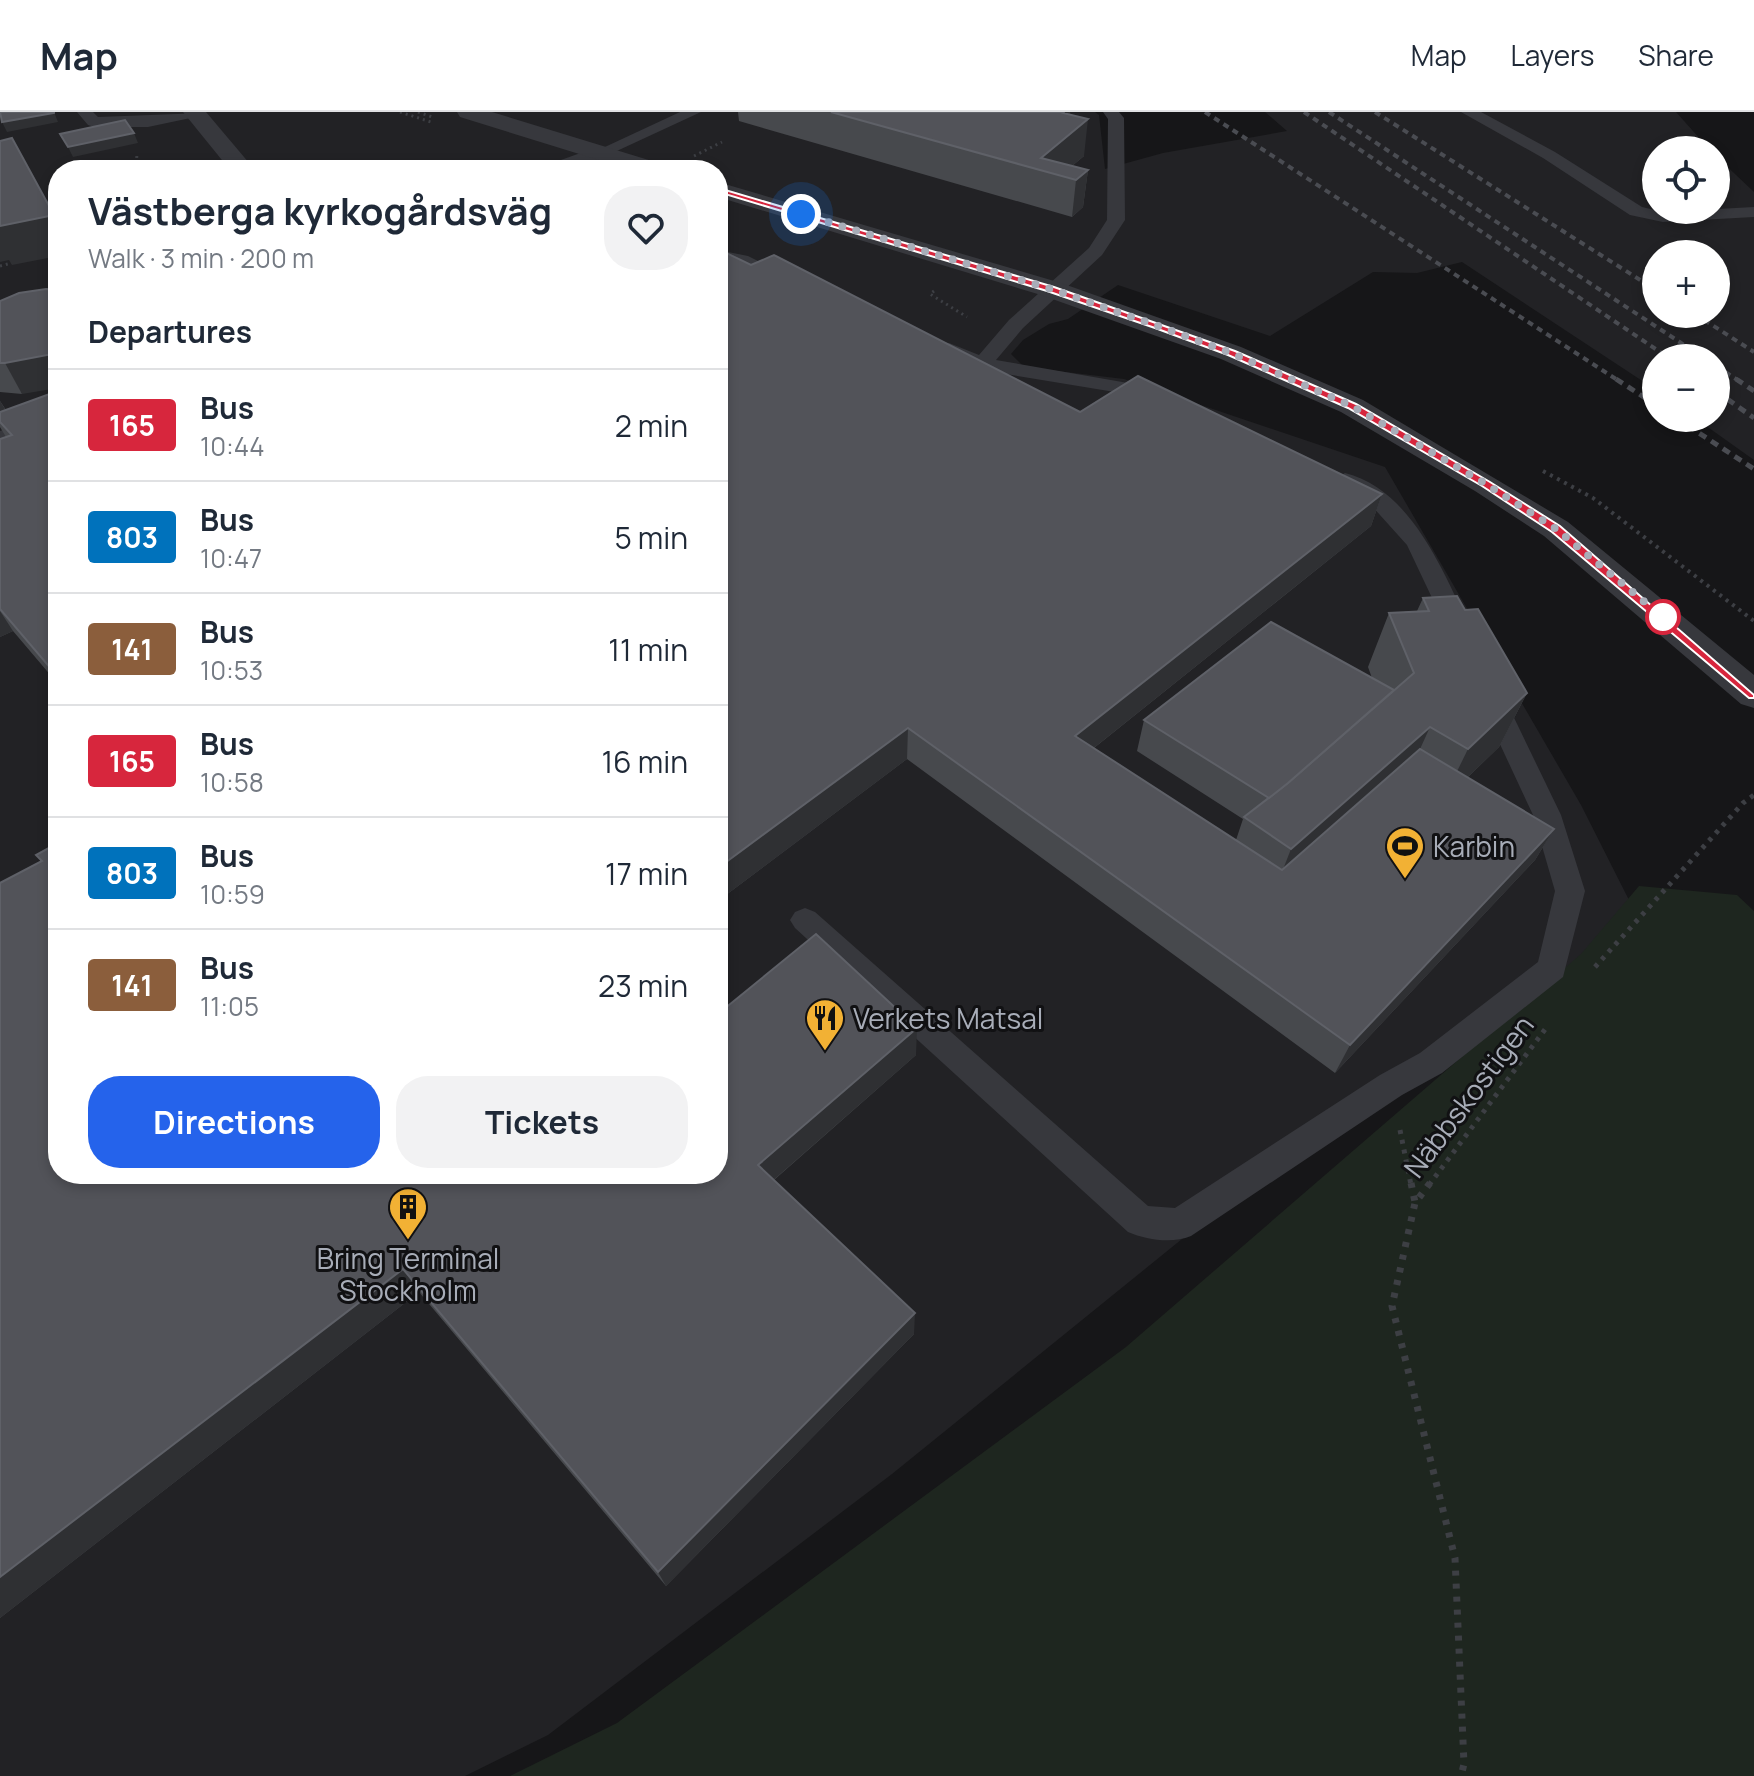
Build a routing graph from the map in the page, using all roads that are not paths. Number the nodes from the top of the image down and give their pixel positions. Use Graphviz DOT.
graph roads {
  1 [pos="85,112"];
  2 [pos="468,112"];
  3 [pos="693,112"];
  4 [pos="1111,112"];
  5 [pos="1469,112"];
  6 [pos="195,113"];
  7 [pos="600,153"];
  8 [pos="235,160"];
  9 [pos="582,160"];
  10 [pos="623,160"];
  11 [pos="728,192"];
  12 [pos="1754,212"];
  13 [pos="728,257"];
  14 [pos="1051,289"];
  15 [pos="813,291"];
  16 [pos="926,339"];
  17 [pos="982,364"];
  18 [pos="1183,408"];
  19 [pos="48,421"];
  20 [pos="0,438"];
  21 [pos="1327,469"];
  22 [pos="1754,695"];
  23 [pos="805,920"];
  1 -- 6 [label="lane"];
  2 -- 7 [label="street"];
  3 -- 7 [label="lane"];
  4 -- 14 [label="lane"];
  5 -- 12 [label="lane"];
  6 -- 8 [label="street"];
  7 -- 9 [label="street"];
  7 -- 10 [label="street"];
  11 -- 14 [label="street"];
  13 -- 15 [label="lane"];
  14 -- 17 [label="lane"];
  14 -- 22 [label="street"];
  16 -- 17 [label="lane"];
  17 -- 18 [label="lane"];
  19 -- 20 [label="lane"];
  21 -- 23 [label="lane"];
}
